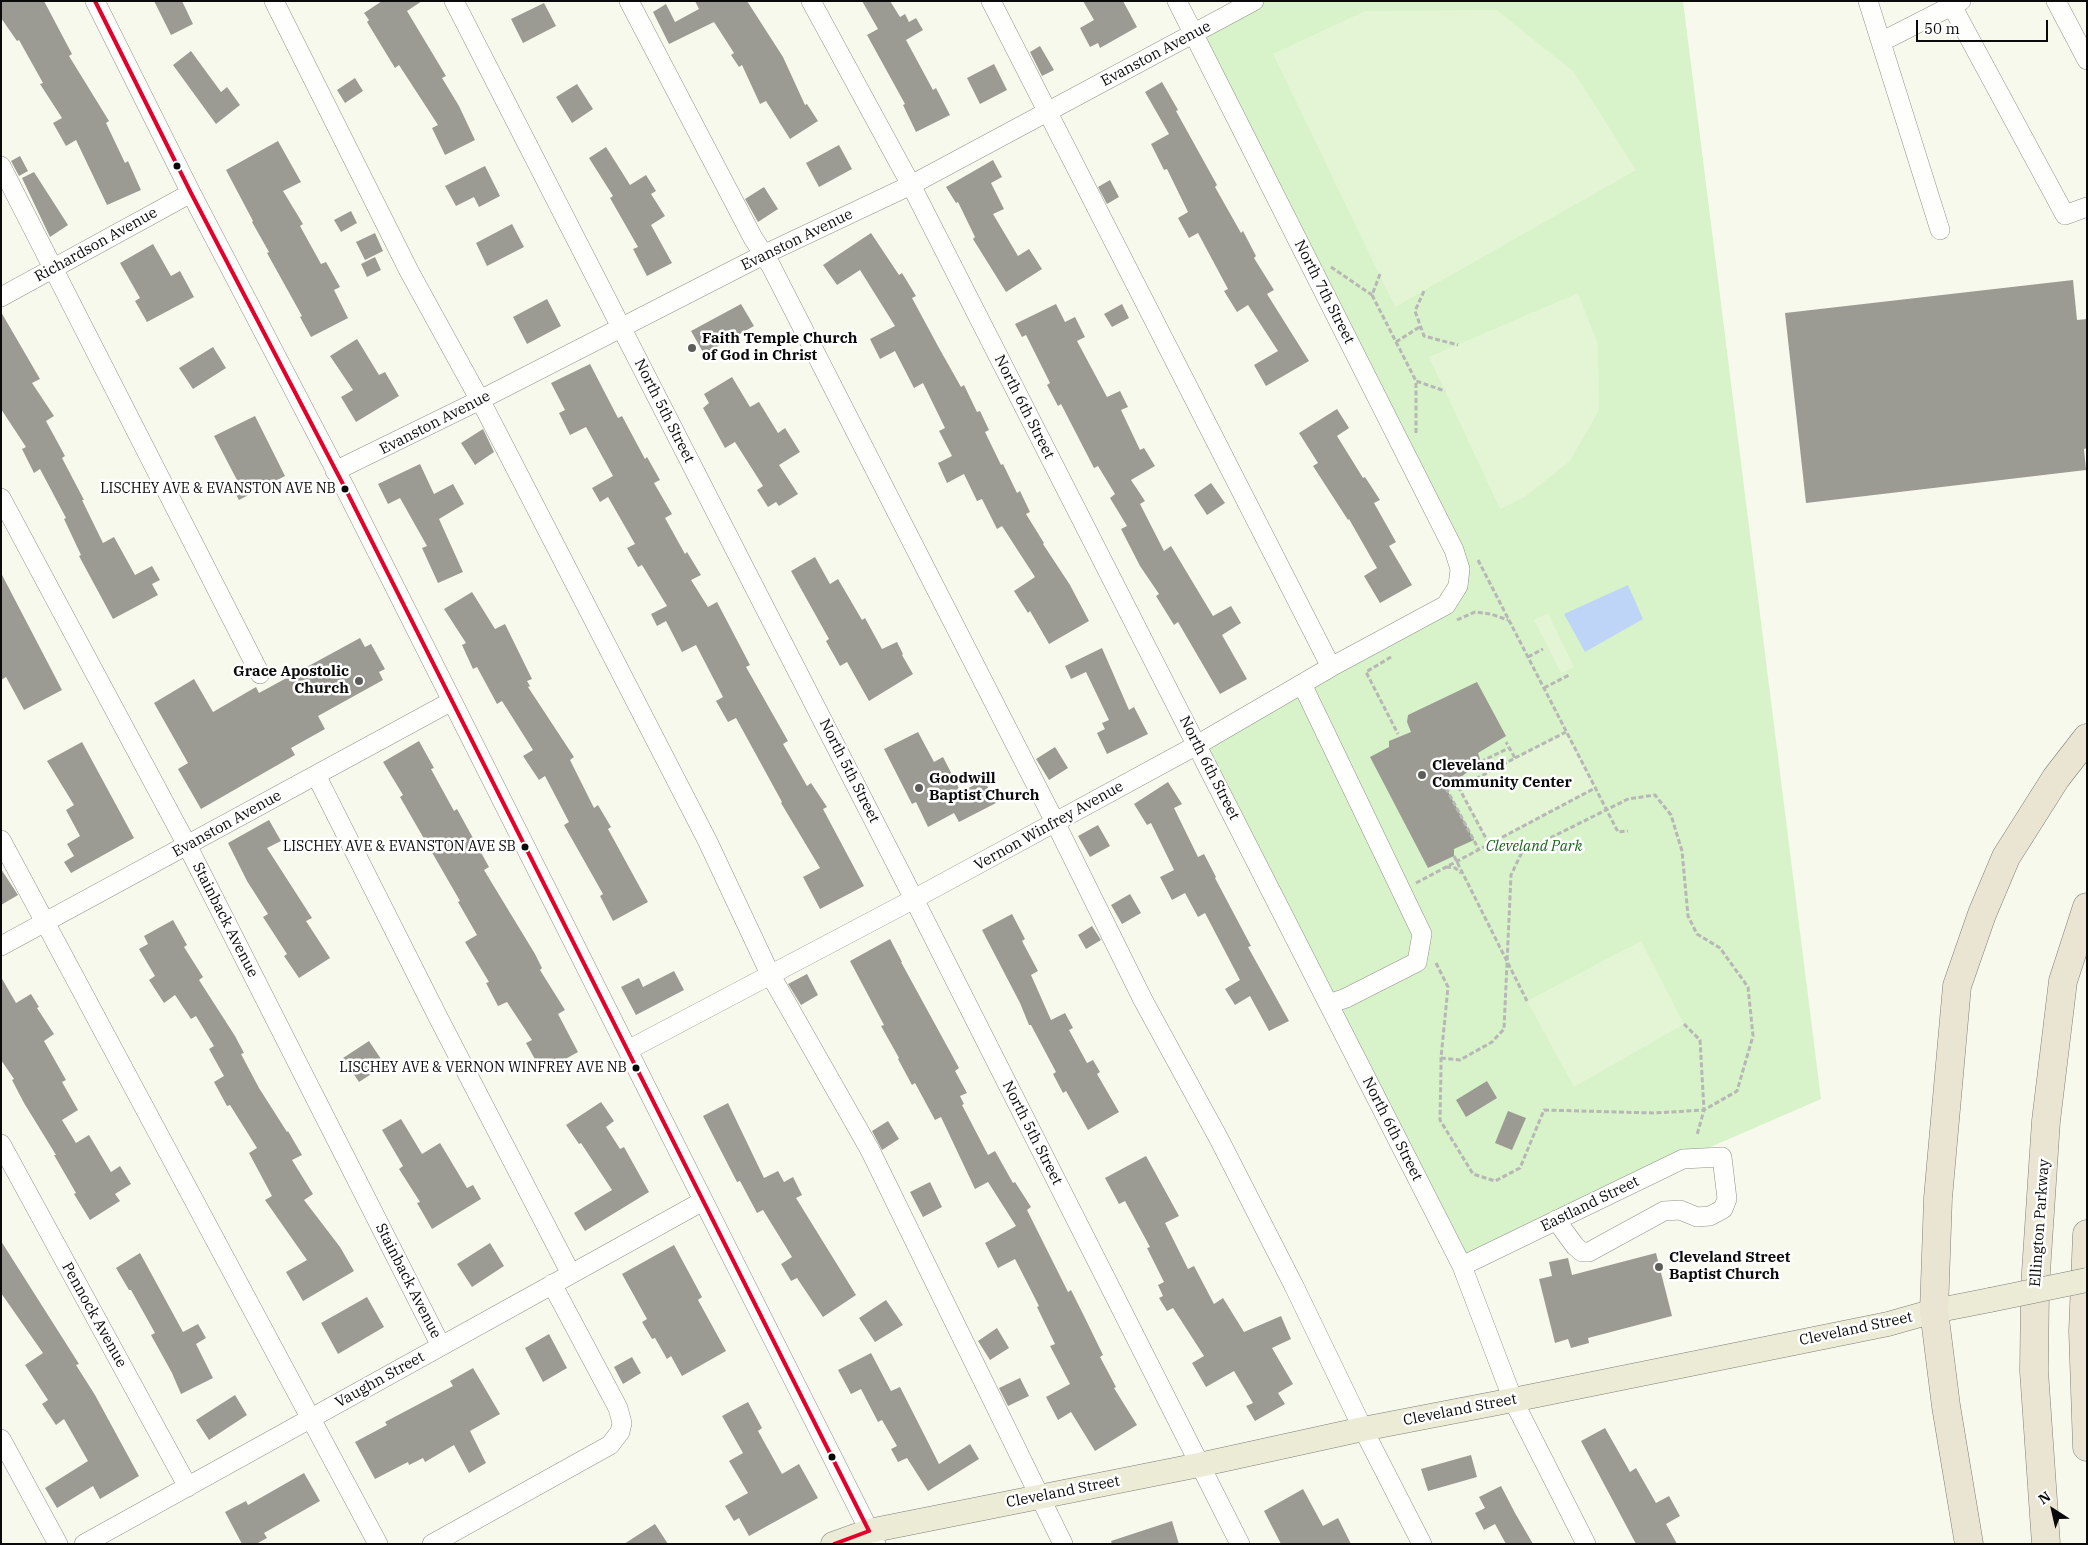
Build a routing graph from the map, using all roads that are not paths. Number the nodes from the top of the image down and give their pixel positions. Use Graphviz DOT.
graph roads {
  1 [pos="95,1"];
  2 [pos="274,1"];
  3 [pos="454,1"];
  4 [pos="629,1"];
  5 [pos="811,1"];
  6 [pos="991,1"];
  7 [pos="1177,1"];
  8 [pos="1254,1"];
  9 [pos="1868,1"];
  10 [pos="2056,1"];
  11 [pos="1957,4"];
  12 [pos="1194,34"];
  13 [pos="1881,42"];
  14 [pos="2087,60"];
  15 [pos="1048,111"];
  16 [pos="1,166"];
  17 [pos="911,185"];
  18 [pos="191,193"];
  19 [pos="2087,207"];
  20 [pos="1940,230"];
  21 [pos="763,255"];
  22 [pos="54,269"];
  23 [pos="1,298"];
  24 [pos="621,328"];
  25 [pos="480,400"];
  26 [pos="336,471"];
  27 [pos="1,498"];
  28 [pos="1458,586"];
  29 [pos="1332,667"];
  30 [pos="260,674"];
  31 [pos="1302,684"];
  32 [pos="452,701"];
  33 [pos="2087,738"];
  34 [pos="1197,745"];
  35 [pos="316,775"];
  36 [pos="1055,822"];
  37 [pos="1,840"];
  38 [pos="187,845"];
  39 [pos="914,898"];
  40 [pos="2087,907"];
  41 [pos="45,923"];
  42 [pos="1,946"];
  43 [pos="770,974"];
  44 [pos="1329,1004"];
  45 [pos="628,1050"];
  46 [pos="1,1144"];
  47 [pos="702,1201"];
  48 [pos="1556,1220"];
  49 [pos="2087,1234"];
  50 [pos="1462,1266"];
  51 [pos="570,1274"];
  52 [pos="2087,1280"];
  53 [pos="552,1284"];
  54 [pos="1934,1311"];
  55 [pos="441,1346"];
  56 [pos="1513,1400"];
  57 [pos="310,1419"];
  58 [pos="1363,1429"];
  59 [pos="1,1438"];
  60 [pos="2087,1447"];
  61 [pos="1199,1465"];
  62 [pos="188,1486"];
  63 [pos="1039,1496"];
  64 [pos="873,1537"];
  65 [pos="58,1544"];
  66 [pos="84,1544"];
  67 [pos="378,1544"];
  68 [pos="432,1544"];
  69 [pos="833,1544"];
  70 [pos="1062,1544"];
  71 [pos="1240,1544"];
  72 [pos="1422,1544"];
  73 [pos="1586,1544"];
  74 [pos="1969,1544"];
  75 [pos="2046,1544"];
  1 -- 18 [label="street"];
  2 -- 25 [label="street"];
  3 -- 24 [label="street, North 5th Street"];
  4 -- 21 [label="street"];
  5 -- 17 [label="street, North 6th Street"];
  6 -- 15 [label="street"];
  7 -- 12 [label="street, North 7th Street"];
  8 -- 12 [label="street, Evanston Avenue"];
  9 -- 13 [label="street"];
  10 -- 14 [label="street"];
  11 -- 13 [label="street"];
  11 -- 19 [label="street"];
  12 -- 15 [label="street, Evanston Avenue"];
  12 -- 28 [label="street, North 7th Street"];
  13 -- 20 [label="street"];
  15 -- 17 [label="street, Evanston Avenue"];
  15 -- 29 [label="street"];
  16 -- 22 [label="street"];
  17 -- 21 [label="street, Evanston Avenue"];
  17 -- 34 [label="street, North 6th Street"];
  18 -- 22 [label="street, Richardson Avenue"];
  18 -- 26 [label="street"];
  21 -- 24 [label="street, Evanston Avenue"];
  21 -- 36 [label="street"];
  22 -- 23 [label="street, Richardson Avenue"];
  22 -- 30 [label="street"];
  24 -- 25 [label="street, Evanston Avenue"];
  24 -- 39 [label="street, North 5th Street"];
  25 -- 26 [label="street, Evanston Avenue"];
  25 -- 43 [label="street"];
  26 -- 32 [label="street"];
  27 -- 38 [label="street, Stainback Avenue"];
  28 -- 29 [label="street, Vernon Winfrey Avenue"];
  29 -- 31 [label="street, Vernon Winfrey Avenue"];
  31 -- 34 [label="street, Vernon Winfrey Avenue"];
  31 -- 44 [label="street"];
  32 -- 35 [label="street, Evanston Avenue"];
  32 -- 45 [label="street"];
  33 -- 54 [label="highway"];
  34 -- 36 [label="street, Vernon Winfrey Avenue"];
  34 -- 44 [label="street, North 6th Street"];
  35 -- 38 [label="street, Evanston Avenue"];
  35 -- 51 [label="street"];
  36 -- 39 [label="street, Vernon Winfrey Avenue"];
  36 -- 58 [label="street"];
  37 -- 41 [label="street"];
  38 -- 41 [label="street, Evanston Avenue"];
  38 -- 55 [label="street, Stainback Avenue"];
  39 -- 43 [label="street, Vernon Winfrey Avenue"];
  39 -- 61 [label="street, North 5th Street"];
  40 -- 75 [label="highway, Ellington Parkway"];
  41 -- 42 [label="street, Evanston Avenue"];
  41 -- 57 [label="street"];
  43 -- 45 [label="street, Vernon Winfrey Avenue"];
  43 -- 63 [label="street"];
  44 -- 50 [label="street, North 6th Street"];
  45 -- 47 [label="street"];
  46 -- 62 [label="street, Pennock Avenue"];
  47 -- 51 [label="street, Vaughn Street"];
  47 -- 64 [label="street"];
  48 -- 48 [label="street, Eastland Street"];
  48 -- 50 [label="street, Eastland Street"];
  49 -- 60 [label="highway"];
  50 -- 56 [label="street, North 6th Street"];
  51 -- 53 [label="street, Vaughn Street"];
  52 -- 54 [label="main road, Cleveland Street, bridge"];
  53 -- 55 [label="street, Vaughn Street"];
  53 -- 68 [label="street"];
  54 -- 56 [label="main road, Cleveland Street"];
  54 -- 74 [label="highway"];
  55 -- 57 [label="street, Vaughn Street"];
  56 -- 58 [label="main road, Cleveland Street"];
  56 -- 73 [label="street, North 6th Street"];
  57 -- 62 [label="street, Vaughn Street"];
  57 -- 67 [label="street"];
  58 -- 61 [label="main road, Cleveland Street"];
  58 -- 72 [label="street"];
  59 -- 65 [label="street"];
  61 -- 63 [label="main road, Cleveland Street"];
  61 -- 71 [label="street, North 5th Street"];
  62 -- 66 [label="street, Vaughn Street"];
  63 -- 64 [label="main road, Cleveland Street"];
  63 -- 70 [label="street"];
  64 -- 69 [label="main road, Cleveland Street"];
}
